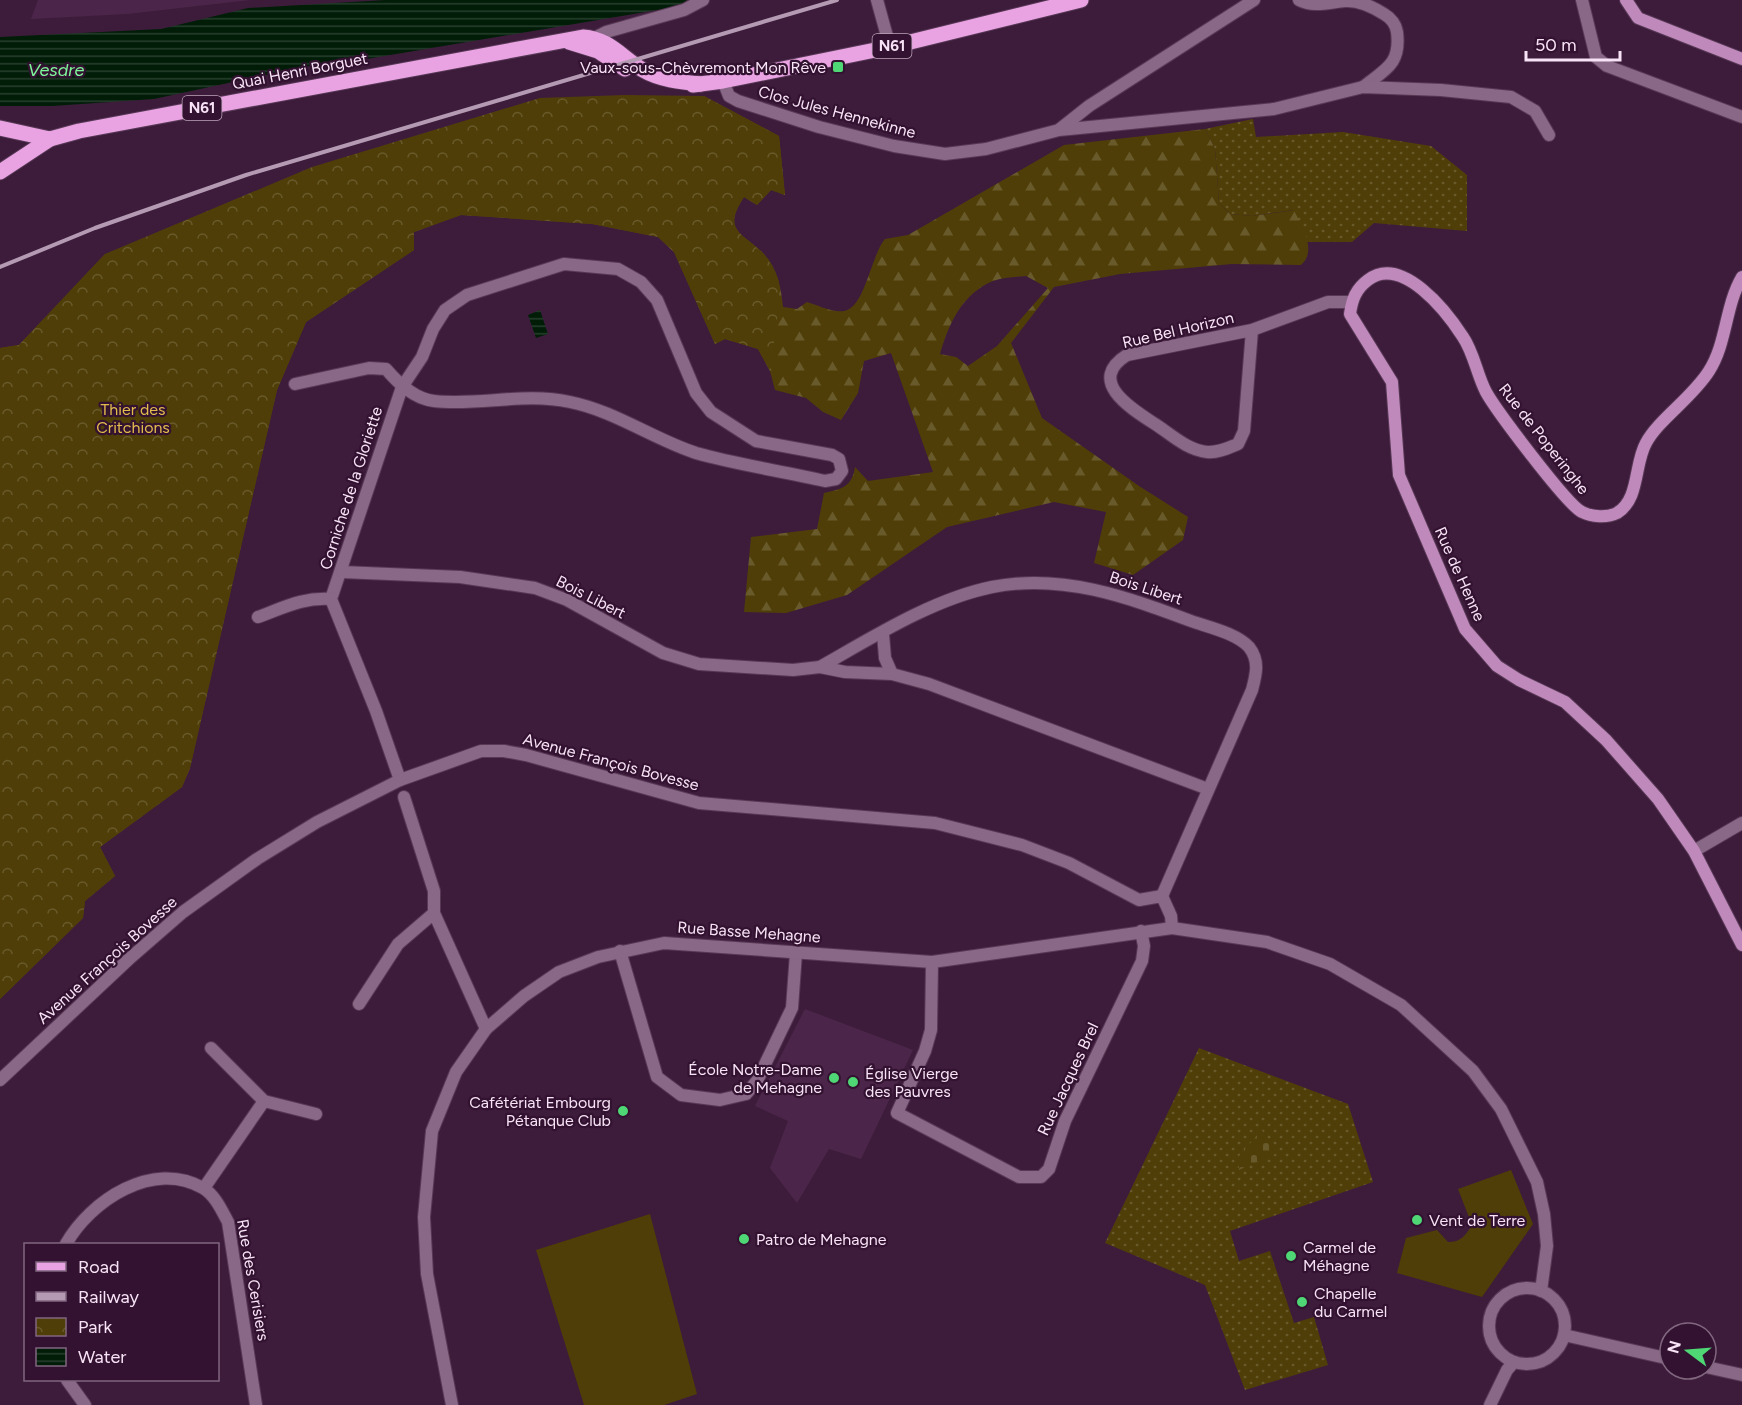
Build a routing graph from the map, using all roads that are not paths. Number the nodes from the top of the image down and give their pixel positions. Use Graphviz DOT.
graph roads {
  1 [pos="703,0"];
  2 [pos="877,0"];
  3 [pos="1081,0"];
  4 [pos="1254,0"];
  5 [pos="1299,0"];
  6 [pos="1582,0"];
  7 [pos="1626,0"];
  8 [pos="594,43"];
  9 [pos="890,47"];
  10 [pos="1742,59"];
  11 [pos="723,81"];
  12 [pos="1363,87"];
  13 [pos="1742,117"];
  14 [pos="5,128"];
  15 [pos="1059,130"];
  16 [pos="1549,135"];
  17 [pos="50,139"];
  18 [pos="20,158"];
  19 [pos="0,172"];
  20 [pos="1742,278"];
  21 [pos="1352,302"];
  22 [pos="1252,330"];
  23 [pos="295,384"];
  24 [pos="402,387"];
  25 [pos="342,572"];
  26 [pos="331,599"];
  27 [pos="258,617"];
  28 [pos="883,634"];
  29 [pos="820,667"];
  30 [pos="892,674"];
  31 [pos="400,780"];
  32 [pos="1208,789"];
  33 [pos="404,797"];
  34 [pos="1742,824"];
  35 [pos="1694,851"];
  36 [pos="1162,896"];
  37 [pos="434,913"];
  38 [pos="1172,928"];
  39 [pos="1141,931"];
  40 [pos="1742,945"];
  41 [pos="620,951"];
  42 [pos="796,952"];
  43 [pos="932,962"];
  44 [pos="359,1004"];
  45 [pos="486,1029"];
  46 [pos="211,1048"];
  47 [pos="0,1080"];
  48 [pos="264,1101"];
  49 [pos="316,1113"];
  50 [pos="204,1188"];
  51 [pos="67,1243"];
  52 [pos="1541,1291"];
  53 [pos="1564,1335"];
  54 [pos="1658,1356"];
  55 [pos="1514,1362"];
  56 [pos="1718,1370"];
  57 [pos="1742,1376"];
  58 [pos="68,1381"];
  59 [pos="86,1405"];
  60 [pos="256,1405"];
  61 [pos="452,1405"];
  62 [pos="1490,1405"];
  1 -- 8 [label="street"];
  2 -- 9 [label="street"];
  3 -- 9 [label="main road, N61"];
  4 -- 15 [label="street, Clos Jules Hennekinne"];
  5 -- 12 [label="street, Clos Jules Hennekinne"];
  6 -- 13 [label="street"];
  7 -- 10 [label="street"];
  8 -- 11 [label="main road, N61"];
  8 -- 17 [label="main road, Quai Henri Borguet / N61"];
  9 -- 11 [label="main road, N61"];
  11 -- 15 [label="street, Clos Jules Hennekinne"];
  12 -- 15 [label="street, Clos Jules Hennekinne"];
  12 -- 16 [label="street, Clos Jules Hennekinne"];
  14 -- 17 [label="main road, Quai Henri Borguet"];
  14 -- 18 [label="main road, Quai Henri Borguet"];
  17 -- 18 [label="main road, N61"];
  18 -- 19 [label="main road, N61"];
  20 -- 21 [label="street, Rue de Poperinghe"];
  21 -- 22 [label="street, Rue Bel Horizon"];
  21 -- 35 [label="street, Rue de Henne"];
  22 -- 22 [label="street, Rue Bel Horizon"];
  23 -- 24 [label="street, Corniche de la Gloriette"];
  24 -- 24 [label="street, Corniche de la Gloriette"];
  24 -- 25 [label="street, Corniche de la Gloriette"];
  25 -- 26 [label="street, Corniche de la Gloriette"];
  25 -- 29 [label="street, Bois Libert"];
  26 -- 27 [label="street"];
  26 -- 31 [label="street"];
  28 -- 29 [label="street, Bois Libert"];
  28 -- 30 [label="street"];
  28 -- 32 [label="street, Bois Libert"];
  29 -- 30 [label="street, Bois Libert"];
  30 -- 32 [label="street, Bois Libert"];
  31 -- 36 [label="street, Avenue François Bovesse"];
  31 -- 47 [label="street, Avenue François Bovesse"];
  32 -- 36 [label="street, Bois Libert"];
  33 -- 37 [label="street"];
  34 -- 35 [label="street"];
  35 -- 40 [label="street, Rue de Henne"];
  36 -- 38 [label="street"];
  37 -- 44 [label="street"];
  37 -- 45 [label="street"];
  38 -- 39 [label="street, Rue Basse Mehagne"];
  38 -- 52 [label="street, Rue Basse Mehagne"];
  39 -- 43 [label="street, Rue Basse Mehagne"];
  39 -- 43 [label="street, Rue Jacques Brel"];
  41 -- 42 [label="street, Rue Basse Mehagne"];
  41 -- 42 [label="street"];
  41 -- 45 [label="street, Rue Basse Mehagne"];
  42 -- 43 [label="street, Rue Basse Mehagne"];
  45 -- 61 [label="street, Rue Basse Mehagne"];
  46 -- 48 [label="street"];
  48 -- 49 [label="street"];
  48 -- 50 [label="street"];
  50 -- 51 [label="street"];
  50 -- 60 [label="street, Rue des Cerisiers"];
  52 -- 53 [label="street"];
  52 -- 55 [label="street"];
  53 -- 54 [label="street"];
  53 -- 55 [label="street"];
  55 -- 62 [label="street"];
  56 -- 57 [label="street"];
  58 -- 59 [label="street"];
}
